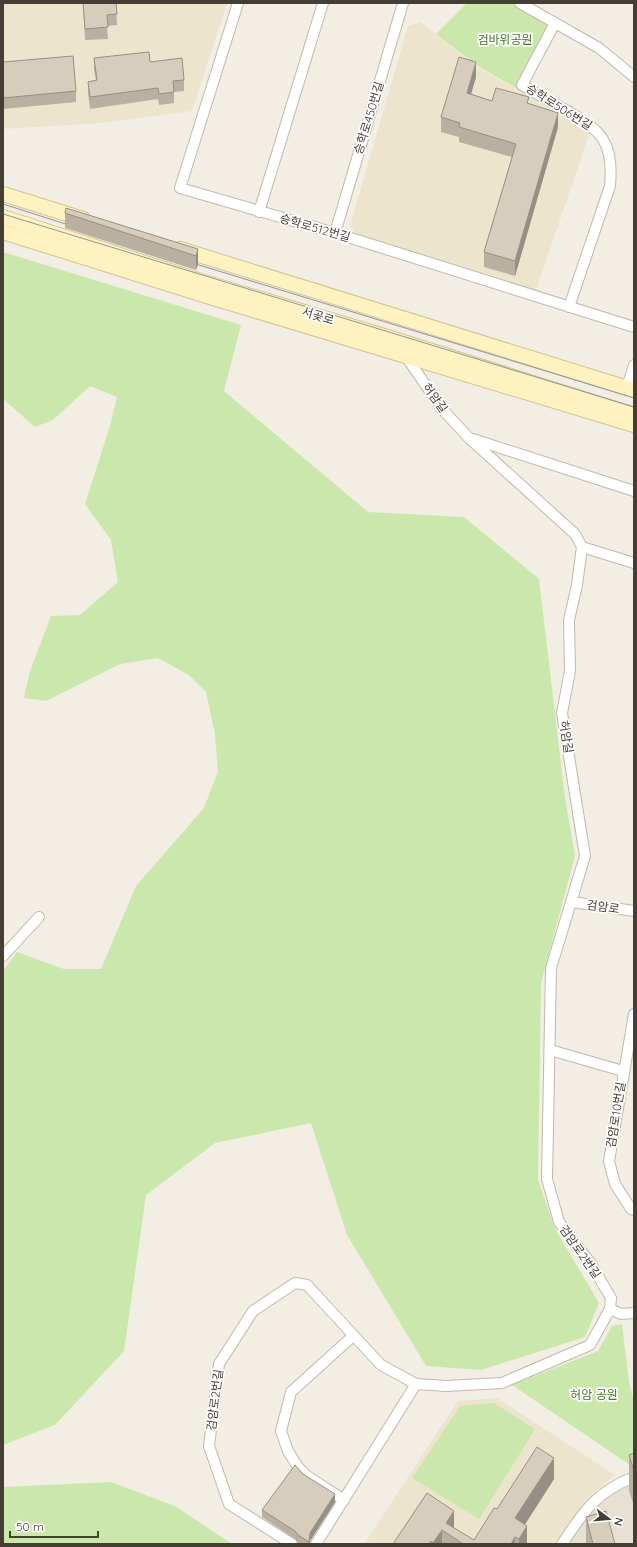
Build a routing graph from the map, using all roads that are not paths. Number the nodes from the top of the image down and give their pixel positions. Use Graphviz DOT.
graph roads {
  1 [pos="238,3"];
  2 [pos="323,3"];
  3 [pos="403,3"];
  4 [pos="520,3"];
  5 [pos="555,23"];
  6 [pos="634,77"];
  7 [pos="3,194"];
  8 [pos="259,212"];
  9 [pos="3,217"];
  10 [pos="99,224"];
  11 [pos="3,232"];
  12 [pos="335,233"];
  13 [pos="166,245"];
  14 [pos="569,307"];
  15 [pos="634,327"];
  16 [pos="405,355"];
  17 [pos="634,364"];
  18 [pos="630,388"];
  19 [pos="634,415"];
  20 [pos="634,425"];
  21 [pos="469,438"];
  22 [pos="634,491"];
  23 [pos="582,547"];
  24 [pos="634,563"];
  25 [pos="572,902"];
  26 [pos="634,911"];
  27 [pos="38,917"];
  28 [pos="3,956"];
  29 [pos="634,1014"];
  30 [pos="550,1050"];
  31 [pos="623,1071"];
  32 [pos="634,1210"];
  33 [pos="610,1309"];
  34 [pos="634,1313"];
  35 [pos="353,1336"];
  36 [pos="416,1384"];
  37 [pos="634,1476"];
  38 [pos="344,1500"];
  39 [pos="292,1544"];
  40 [pos="316,1544"];
  41 [pos="562,1544"];
  1 -- 8 [label="street, 승학로512번길"];
  2 -- 8 [label="street"];
  3 -- 12 [label="street, 승학로450번길"];
  4 -- 5 [label="street"];
  5 -- 6 [label="street"];
  5 -- 14 [label="street, 승학로506번길"];
  7 -- 10 [label="main road"];
  8 -- 12 [label="street, 승학로512번길"];
  9 -- 19 [label="main road, 서곶로"];
  11 -- 16 [label="main road, 서곶로"];
  12 -- 14 [label="street, 승학로512번길"];
  13 -- 18 [label="main road, 서곶로"];
  14 -- 15 [label="street, 승학로512번길"];
  16 -- 20 [label="main road, 서곶로"];
  16 -- 21 [label="street, 허암길"];
  17 -- 18 [label="street"];
  21 -- 22 [label="street, 허암길"];
  21 -- 23 [label="street, 허암길"];
  23 -- 24 [label="street"];
  23 -- 25 [label="street, 허암길"];
  25 -- 26 [label="street, 검암로"];
  25 -- 30 [label="street, 검암로2번길"];
  27 -- 28 [label="street"];
  29 -- 31 [label="street, 검암로10번길"];
  30 -- 31 [label="street"];
  30 -- 33 [label="street, 검암로2번길"];
  31 -- 32 [label="street, 검암로10번길"];
  33 -- 34 [label="street"];
  33 -- 36 [label="street, 검암로2번길"];
  35 -- 36 [label="street, 검암로2번길"];
  35 -- 38 [label="street"];
  35 -- 39 [label="street, 검암로2번길"];
  36 -- 38 [label="street"];
  37 -- 41 [label="street"];
  38 -- 40 [label="street"];
}
